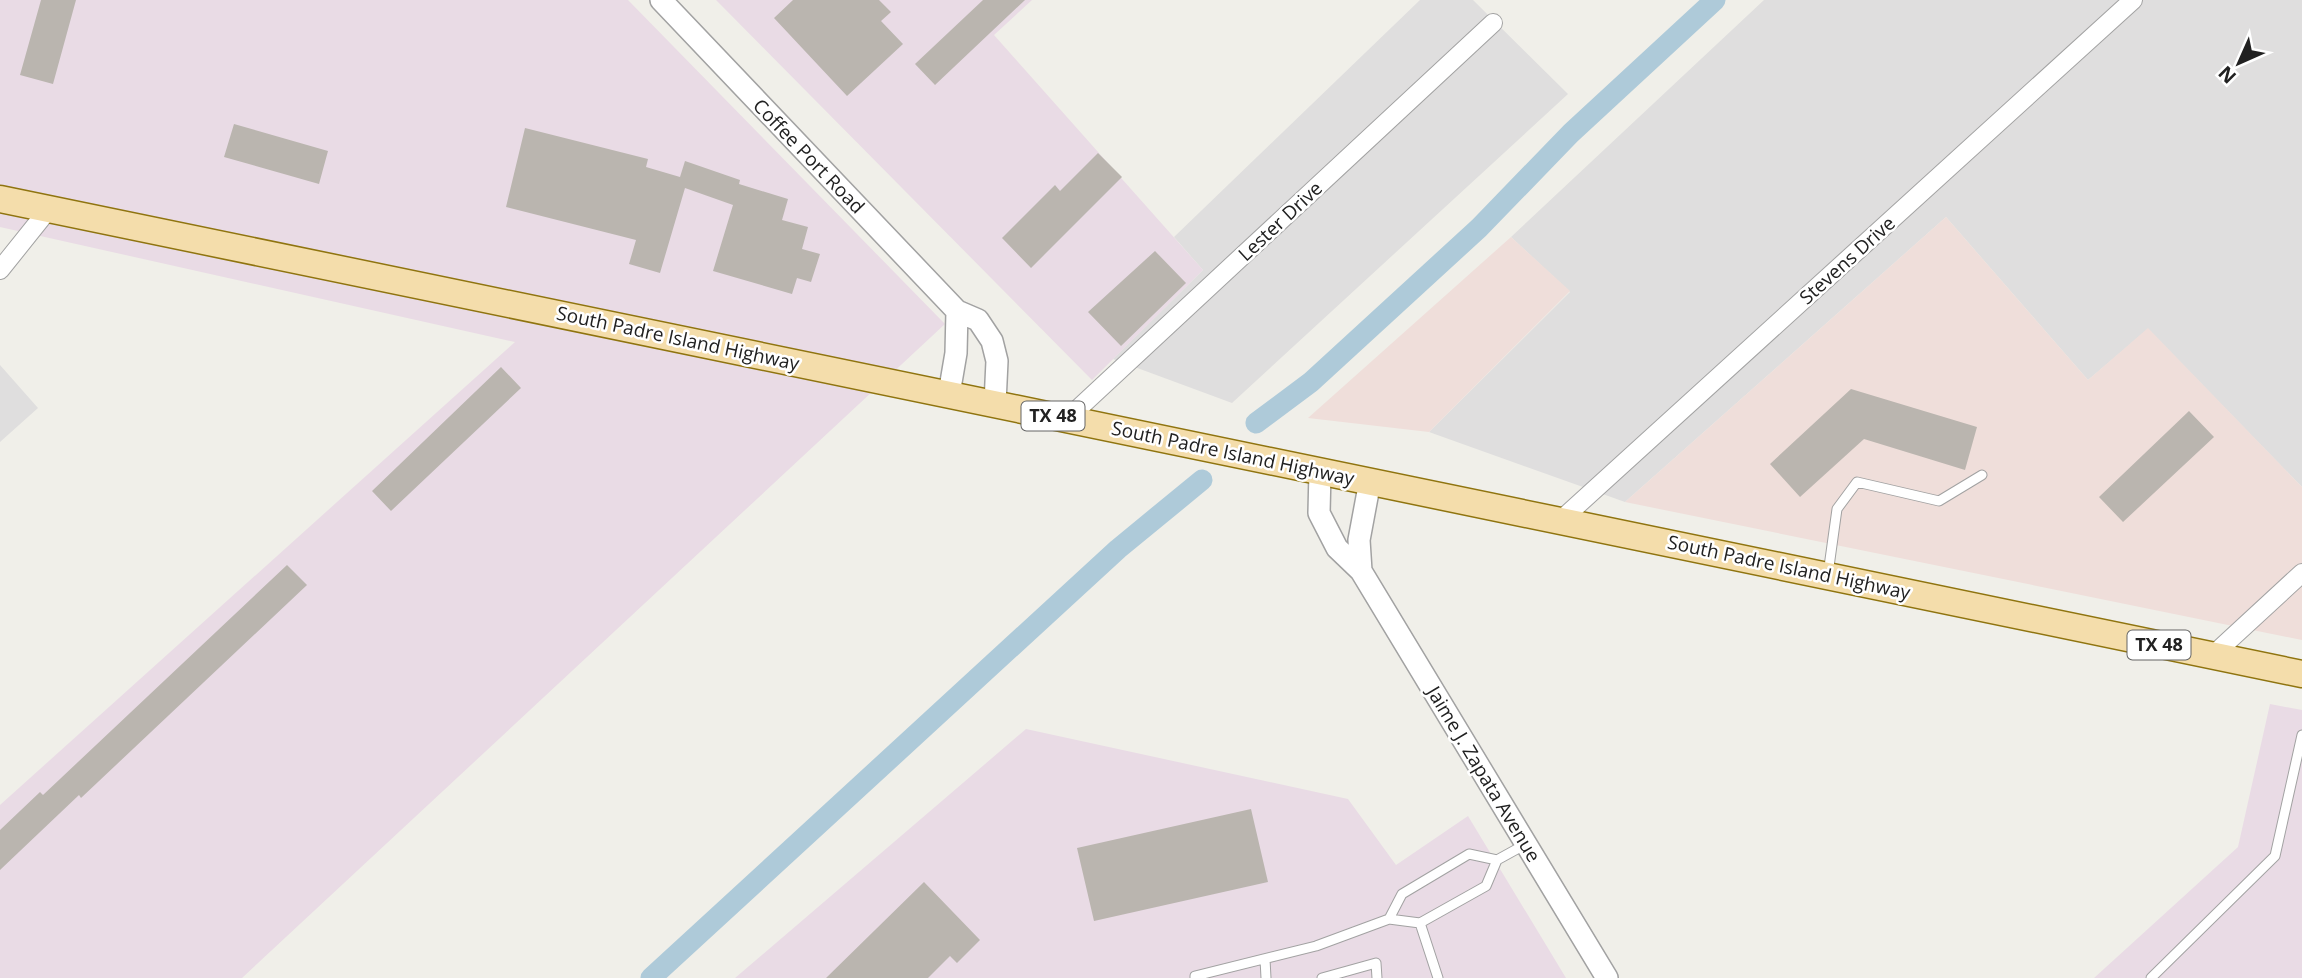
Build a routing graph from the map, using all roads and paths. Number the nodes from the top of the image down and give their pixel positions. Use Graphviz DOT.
graph roads {
  1 [pos="661,0"];
  2 [pos="2133,0"];
  3 [pos="1493,23"];
  4 [pos="0,200"];
  5 [pos="48,210"];
  6 [pos="0,270"];
  7 [pos="957,311"];
  8 [pos="949,394"];
  9 [pos="995,403"];
  10 [pos="1067,419"];
  11 [pos="1320,471"];
  12 [pos="1982,475"];
  13 [pos="1370,481"];
  14 [pos="1561,520"];
  15 [pos="1361,570"];
  16 [pos="2302,573"];
  17 [pos="1827,575"];
  18 [pos="2212,656"];
  19 [pos="2302,674"];
  20 [pos="2302,735"];
  21 [pos="1526,844"];
  22 [pos="1497,860"];
  23 [pos="1389,919"];
  24 [pos="1420,923"];
  25 [pos="1265,959"];
  26 [pos="1193,977"];
  27 [pos="1266,978"];
  28 [pos="1321,978"];
  29 [pos="1377,978"];
  30 [pos="1438,978"];
  31 [pos="1607,978"];
  32 [pos="2151,978"];
  1 -- 7 [label="street, Coffee Port Road"];
  2 -- 14 [label="street, Stevens Drive"];
  3 -- 10 [label="street, Lester Drive"];
  4 -- 5 [label="main road, South Padre Island Highway / TX 48"];
  5 -- 6 [label="street"];
  5 -- 8 [label="main road, South Padre Island Highway / TX 48"];
  7 -- 8 [label="street"];
  7 -- 9 [label="street, Coffee Port Road"];
  8 -- 9 [label="main road, South Padre Island Highway / TX 48"];
  9 -- 10 [label="main road, South Padre Island Highway / TX 48"];
  10 -- 11 [label="main road, South Padre Island Highway / TX 48"];
  11 -- 13 [label="main road, South Padre Island Highway / TX 48"];
  11 -- 15 [label="street, Jaime J. Zapata Avenue"];
  12 -- 17 [label="lane"];
  13 -- 14 [label="main road, South Padre Island Highway / TX 48"];
  13 -- 15 [label="street, Jaime J. Zapata Avenue"];
  14 -- 17 [label="main road, South Padre Island Highway / TX 48"];
  15 -- 21 [label="street, Jaime J. Zapata Avenue"];
  16 -- 18 [label="street"];
  17 -- 18 [label="main road, South Padre Island Highway / TX 48"];
  18 -- 19 [label="main road, South Padre Island Highway / TX 48"];
  20 -- 32 [label="lane"];
  21 -- 22 [label="lane"];
  21 -- 31 [label="street, Jaime J. Zapata Avenue"];
  22 -- 23 [label="lane"];
  22 -- 24 [label="lane"];
  23 -- 24 [label="lane"];
  23 -- 25 [label="lane"];
  24 -- 30 [label="lane"];
  25 -- 26 [label="lane"];
  25 -- 27 [label="lane"];
  28 -- 29 [label="lane"];
}
